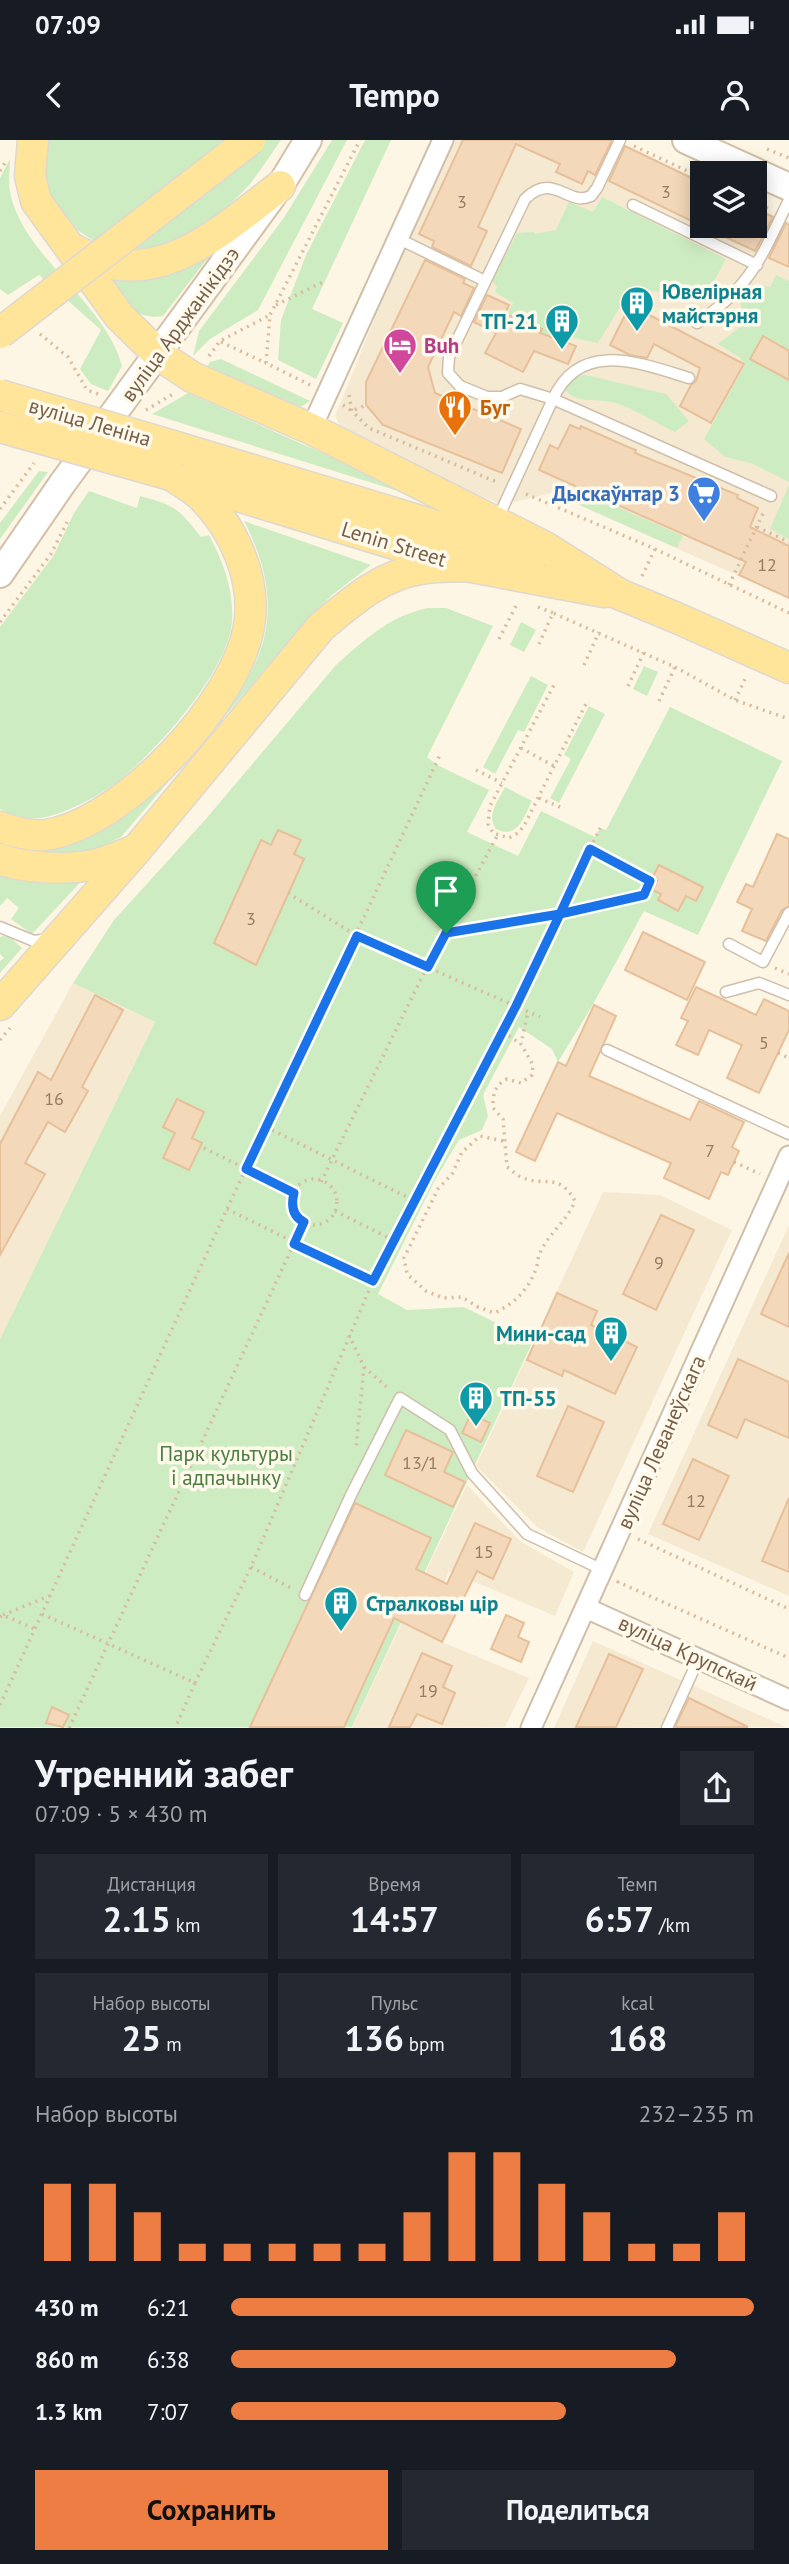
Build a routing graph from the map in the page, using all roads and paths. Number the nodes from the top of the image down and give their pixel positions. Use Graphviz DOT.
graph roads {
  1 [pos="33,140"];
  2 [pos="250,140"];
  3 [pos="308,140"];
  4 [pos="360,140"];
  5 [pos="443,140"];
  6 [pos="620,140"];
  7 [pos="686,140"];
  8 [pos="690,172"];
  9 [pos="280,186"];
  10 [pos="787,187"];
  11 [pos="633,205"];
  12 [pos="397,238"];
  13 [pos="65,244"];
  14 [pos="757,265"];
  15 [pos="325,281"];
  16 [pos="485,281"];
  17 [pos="275,305"];
  18 [pos="697,323"];
  19 [pos="0,333"];
  20 [pos="39,334"];
  21 [pos="220,341"];
  22 [pos="159,355"];
  23 [pos="266,363"];
  24 [pos="689,378"];
  25 [pos="87,390"];
  26 [pos="349,392"];
  27 [pos="328,395"];
  28 [pos="0,396"];
  29 [pos="553,399"];
  30 [pos="366,405"];
  31 [pos="352,411"];
  32 [pos="0,427"];
  33 [pos="311,429"];
  34 [pos="176,462"];
  35 [pos="513,488"];
  36 [pos="771,496"];
  37 [pos="72,512"];
  38 [pos="496,522"];
  39 [pos="757,527"];
  40 [pos="470,537"];
  41 [pos="789,542"];
  42 [pos="655,549"];
  43 [pos="466,566"];
  44 [pos="0,574"];
  45 [pos="729,585"];
  46 [pos="626,597"];
  47 [pos="511,598"];
  48 [pos="530,604"];
  49 [pos="553,612"];
  50 [pos="789,613"];
  51 [pos="0,622"];
  52 [pos="599,632"];
  53 [pos="499,639"];
  54 [pos="539,644"];
  55 [pos="644,652"];
  56 [pos="584,665"];
  57 [pos="675,667"];
  58 [pos="789,668"];
  59 [pos="555,683"];
  60 [pos="628,687"];
  61 [pos="588,700"];
  62 [pos="659,701"];
  63 [pos="789,719"];
  64 [pos="521,748"];
  65 [pos="442,753"];
  66 [pos="554,766"];
  67 [pos="476,770"];
  68 [pos="502,783"];
  69 [pos="539,798"];
  70 [pos="562,808"];
  71 [pos="0,827"];
  72 [pos="600,828"];
  73 [pos="497,836"];
  74 [pos="137,849"];
  75 [pos="590,849"];
  76 [pos="0,859"];
  77 [pos="288,893"];
  78 [pos="789,913"];
  79 [pos="560,914"];
  80 [pos="0,927"];
  81 [pos="446,933"];
  82 [pos="62,934"];
  83 [pos="357,936"];
  84 [pos="729,944"];
  85 [pos="428,967"];
  86 [pos="726,992"];
  87 [pos="789,995"];
  88 [pos="516,1006"];
  89 [pos="528,1011"];
  90 [pos="9,1012"];
  91 [pos="540,1017"];
  92 [pos="503,1032"];
  93 [pos="0,1040"];
  94 [pos="521,1044"];
  95 [pos="607,1050"];
  96 [pos="778,1053"];
  97 [pos="789,1058"];
  98 [pos="266,1128"];
  99 [pos="789,1134"];
  100 [pos="503,1141"];
  101 [pos="204,1148"];
  102 [pos="789,1156"];
  103 [pos="332,1160"];
  104 [pos="734,1162"];
  105 [pos="246,1169"];
  106 [pos="756,1173"];
  107 [pos="321,1182"];
  108 [pos="782,1188"];
  109 [pos="294,1193"];
  110 [pos="415,1201"];
  111 [pos="227,1209"];
  112 [pos="335,1211"];
  113 [pos="304,1222"];
  114 [pos="394,1241"];
  115 [pos="294,1244"];
  116 [pos="373,1281"];
  117 [pos="349,1335"];
  118 [pos="365,1367"];
  119 [pos="400,1398"];
  120 [pos="355,1457"];
  121 [pos="635,1538"];
  122 [pos="251,1567"];
  123 [pos="603,1570"];
  124 [pos="51,1595"];
  125 [pos="305,1595"];
  126 [pos="789,1609"];
  127 [pos="594,1611"];
  128 [pos="42,1614"];
  129 [pos="1,1616"];
  130 [pos="35,1629"];
  131 [pos="108,1644"];
  132 [pos="699,1657"];
  133 [pos="789,1658"];
  134 [pos="195,1683"];
  135 [pos="789,1700"];
  136 [pos="0,1705"];
  137 [pos="69,1727"];
  138 [pos="175,1727"];
  139 [pos="531,1727"];
  140 [pos="667,1727"];
  1 -- 13 [label="main road"];
  2 -- 19 [label="main road, bridge"];
  3 -- 9 [label="main road, вуліца Арджанікідзэ"];
  4 -- 17 [label="path"];
  5 -- 12 [label="street"];
  6 -- 8 [label="path"];
  6 -- 16 [label="lane"];
  7 -- 10 [label="main road"];
  9 -- 13 [label="main road"];
  9 -- 22 [label="main road, вуліца Арджанікідзэ"];
  10 -- 14 [label="lane"];
  11 -- 14 [label="lane"];
  12 -- 16 [label="lane"];
  12 -- 27 [label="street"];
  13 -- 22 [label="main road"];
  14 -- 18 [label="lane"];
  15 -- 17 [label="path"];
  16 -- 29 [label="lane"];
  17 -- 23 [label="path"];
  20 -- 25 [label="path"];
  21 -- 23 [label="path"];
  22 -- 33 [label="main road"];
  22 -- 44 [label="main road, вуліца Арджанікідзэ"];
  23 -- 27 [label="path"];
  24 -- 29 [label="lane"];
  26 -- 31 [label="path"];
  27 -- 31 [label="path"];
  27 -- 33 [label="street"];
  28 -- 34 [label="main road, вуліца Леніна, bridge"];
  29 -- 35 [label="lane"];
  29 -- 36 [label="lane"];
  30 -- 31 [label="path"];
  31 -- 35 [label="path"];
  32 -- 34 [label="main road, вуліца Леніна, bridge"];
  33 -- 38 [label="main road"];
  34 -- 40 [label="main road, Lenin Street"];
  34 -- 43 [label="main road, Lenin Street"];
  34 -- 71 [label="main road"];
  35 -- 38 [label="lane"];
  35 -- 42 [label="path"];
  36 -- 39 [label="path"];
  37 -- 51 [label="path"];
  38 -- 40 [label="lane"];
  38 -- 46 [label="main road"];
  39 -- 41 [label="path"];
  39 -- 45 [label="path"];
  40 -- 46 [label="main road, Lenin Street"];
  42 -- 45 [label="path"];
  42 -- 46 [label="path"];
  43 -- 46 [label="main road, Lenin Street"];
  43 -- 74 [label="main road"];
  45 -- 50 [label="path"];
  46 -- 58 [label="main road, Lenin Street"];
  47 -- 53 [label="path"];
  48 -- 49 [label="path"];
  49 -- 52 [label="path"];
  49 -- 54 [label="path"];
  52 -- 55 [label="path"];
  52 -- 56 [label="path"];
  55 -- 57 [label="path"];
  55 -- 60 [label="path"];
  57 -- 62 [label="path"];
  57 -- 63 [label="path"];
  59 -- 64 [label="path"];
  61 -- 66 [label="path"];
  64 -- 66 [label="path"];
  64 -- 68 [label="path"];
  65 -- 83 [label="path"];
  66 -- 69 [label="path"];
  67 -- 68 [label="path"];
  68 -- 73 [label="path"];
  69 -- 70 [label="path"];
  69 -- 73 [label="path"];
  72 -- 75 [label="path"];
  73 -- 81 [label="path"];
  74 -- 76 [label="main road"];
  74 -- 82 [label="main road"];
  75 -- 79 [label="path"];
  75 -- 79 [label="path"];
  77 -- 83 [label="path"];
  78 -- 84 [label="lane"];
  79 -- 81 [label="path"];
  79 -- 88 [label="path"];
  80 -- 82 [label="lane"];
  81 -- 85 [label="path"];
  82 -- 90 [label="main road"];
  83 -- 85 [label="path"];
  83 -- 98 [label="path"];
  85 -- 88 [label="path"];
  85 -- 103 [label="path"];
  86 -- 87 [label="lane"];
  88 -- 89 [label="path"];
  88 -- 92 [label="path"];
  89 -- 91 [label="path"];
  89 -- 94 [label="path"];
  90 -- 93 [label="path"];
  92 -- 94 [label="path"];
  92 -- 110 [label="path"];
  94 -- 100 [label="path"];
  95 -- 99 [label="lane"];
  96 -- 97 [label="path"];
  98 -- 103 [label="path"];
  98 -- 105 [label="path"];
  100 -- 100 [label="path"];
  101 -- 105 [label="path"];
  102 -- 108 [label="street, вуліца Леванеўскага"];
  103 -- 107 [label="path"];
  103 -- 110 [label="path"];
  104 -- 106 [label="path"];
  105 -- 109 [label="path"];
  105 -- 111 [label="path"];
  107 -- 109 [label="path"];
  107 -- 112 [label="path"];
  108 -- 123 [label="street, вуліца Леванеўскага"];
  109 -- 113 [label="path"];
  110 -- 114 [label="path"];
  111 -- 115 [label="path"];
  111 -- 124 [label="path"];
  112 -- 113 [label="path"];
  112 -- 114 [label="path"];
  113 -- 115 [label="path"];
  114 -- 116 [label="path"];
  115 -- 116 [label="path"];
  115 -- 131 [label="path"];
  116 -- 117 [label="path"];
  117 -- 118 [label="path"];
  117 -- 122 [label="path"];
  118 -- 119 [label="path"];
  118 -- 120 [label="path"];
  119 -- 123 [label="lane"];
  119 -- 125 [label="lane"];
  121 -- 126 [label="path"];
  122 -- 125 [label="path"];
  122 -- 134 [label="path"];
  123 -- 127 [label="street, вуліца Леванеўскага"];
  124 -- 128 [label="path"];
  124 -- 129 [label="path"];
  127 -- 132 [label="street, вуліца Крупскай"];
  127 -- 133 [label="path"];
  127 -- 139 [label="street, вуліца Леванеўскага"];
  128 -- 130 [label="path"];
  128 -- 131 [label="path"];
  129 -- 130 [label="path"];
  130 -- 136 [label="path"];
  131 -- 134 [label="path"];
  131 -- 137 [label="path"];
  132 -- 135 [label="street, вуліца Крупскай"];
  132 -- 140 [label="lane"];
  134 -- 138 [label="path"];
}
